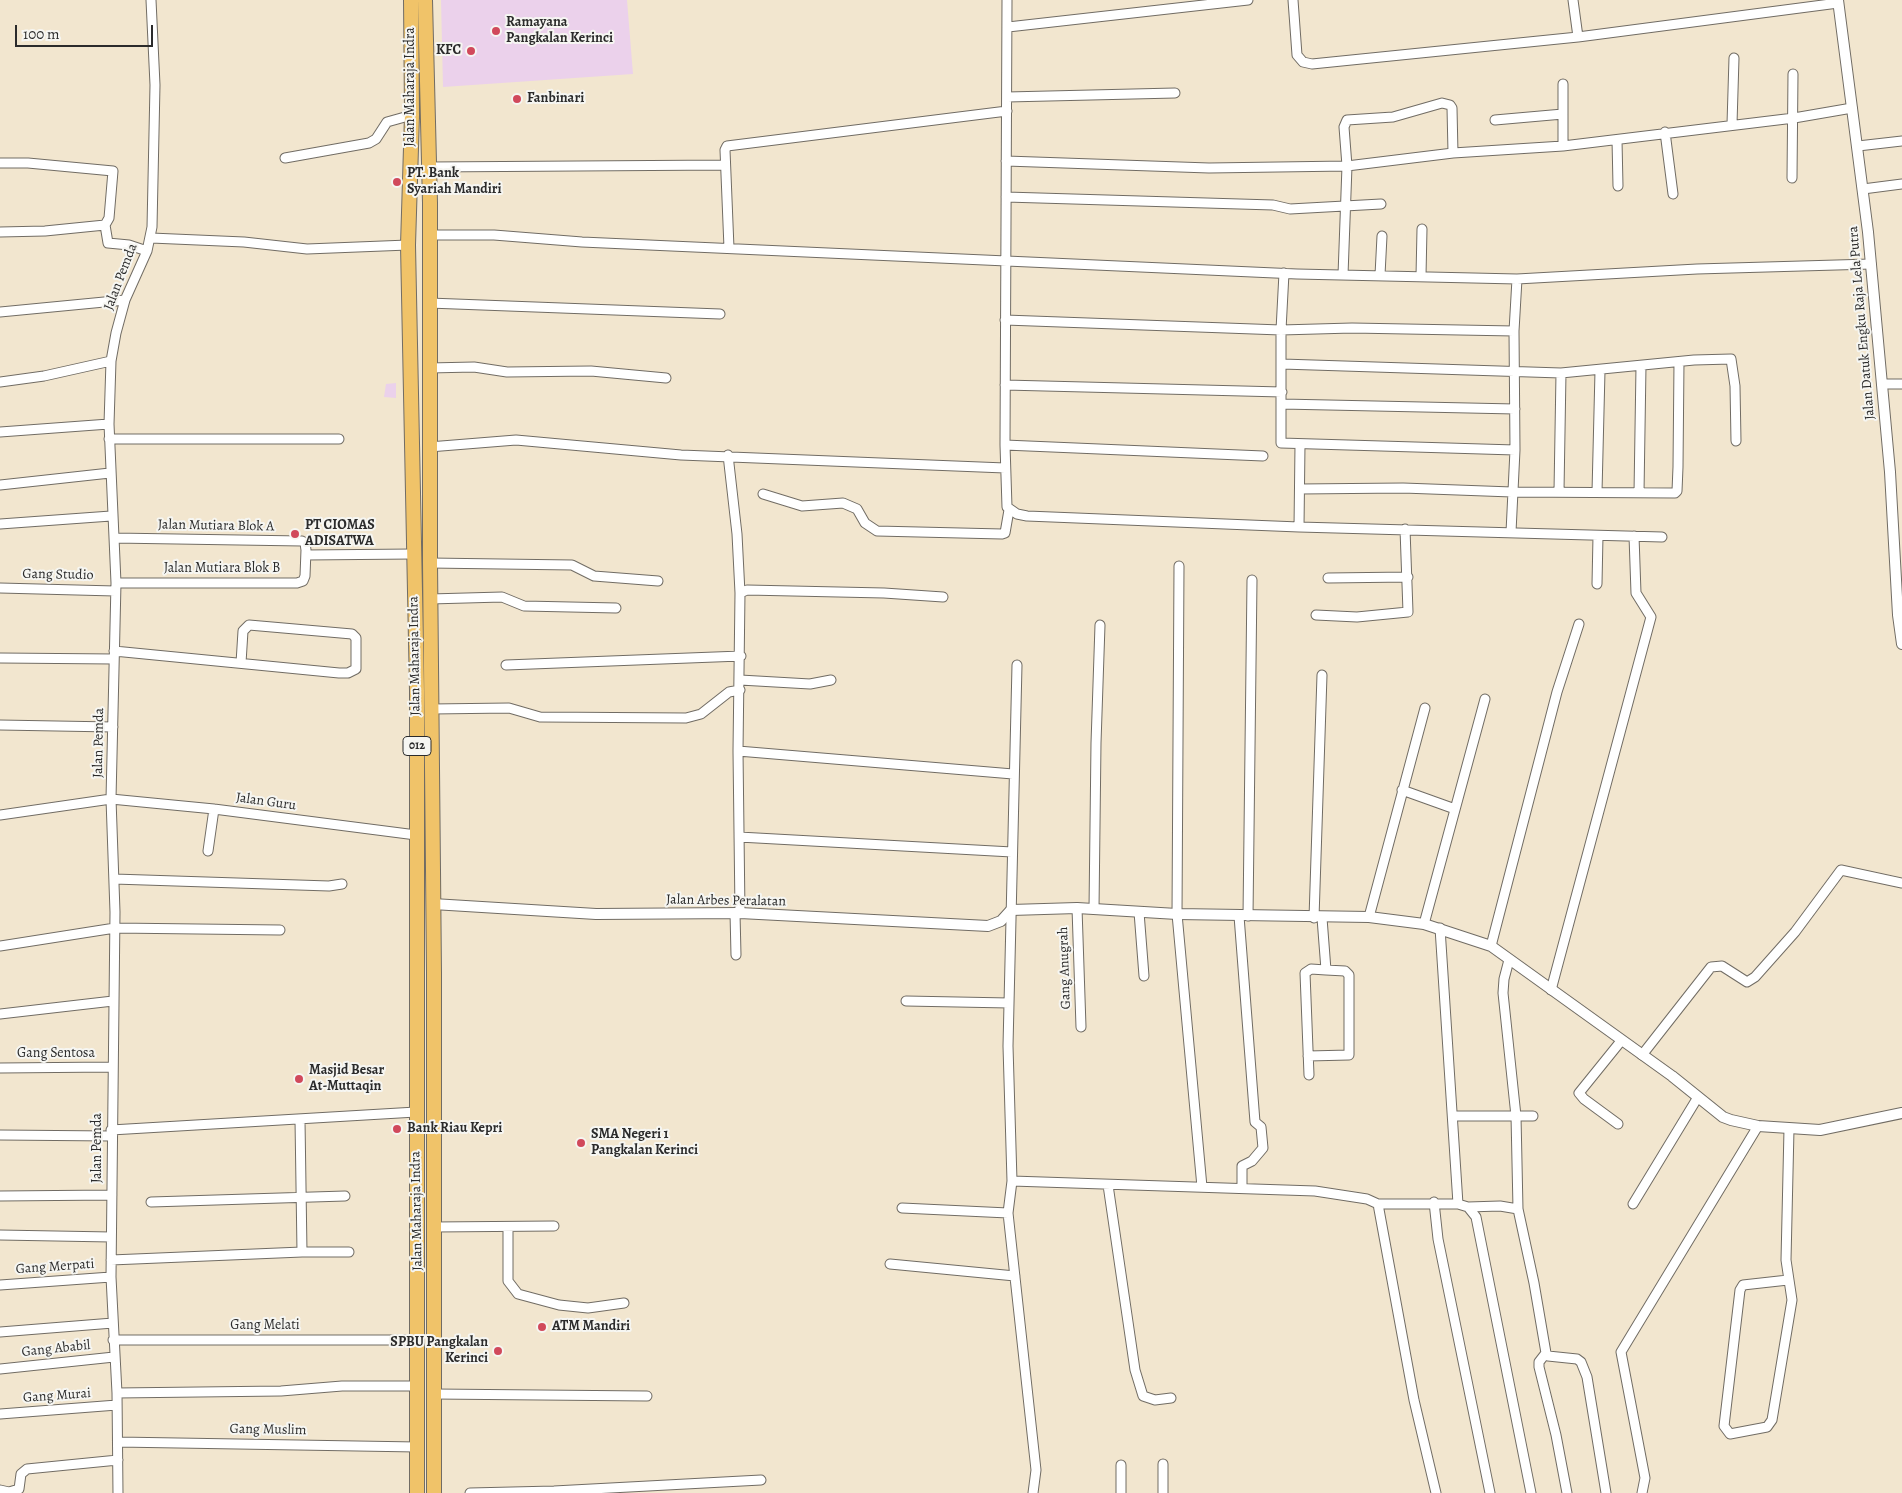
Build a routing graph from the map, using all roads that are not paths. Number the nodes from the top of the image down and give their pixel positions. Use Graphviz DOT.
graph roads {
  1 [pos="151,0"];
  2 [pos="410,0"];
  3 [pos="425,0"];
  4 [pos="1007,0"];
  5 [pos="1248,0"];
  6 [pos="1293,0"];
  7 [pos="1573,0"];
  8 [pos="1838,2"];
  9 [pos="1008,28"];
  10 [pos="1578,37"];
  11 [pos="1734,58"];
  12 [pos="1793,74"];
  13 [pos="1563,84"];
  14 [pos="1175,92"];
  15 [pos="1007,97"];
  16 [pos="1852,108"];
  17 [pos="1007,111"];
  18 [pos="1563,114"];
  19 [pos="412,115"];
  20 [pos="1794,118"];
  21 [pos="1495,120"];
  22 [pos="1732,124"];
  23 [pos="1665,132"];
  24 [pos="1617,140"];
  25 [pos="1902,141"];
  26 [pos="1563,146"];
  27 [pos="1858,146"];
  28 [pos="1453,153"];
  29 [pos="285,158"];
  30 [pos="1006,161"];
  31 [pos="0,163"];
  32 [pos="725,165"];
  33 [pos="429,166"];
  34 [pos="1347,166"];
  35 [pos="1792,178"];
  36 [pos="1902,184"];
  37 [pos="1618,186"];
  38 [pos="1863,190"];
  39 [pos="1673,194"];
  40 [pos="1006,197"];
  41 [pos="1381,204"];
  42 [pos="1346,207"];
  43 [pos="105,225"];
  44 [pos="1422,229"];
  45 [pos="0,232"];
  46 [pos="430,235"];
  47 [pos="1382,236"];
  48 [pos="151,238"];
  49 [pos="408,244"];
  50 [pos="729,248"];
  51 [pos="147,251"];
  52 [pos="1006,259"];
  53 [pos="1871,264"];
  54 [pos="1284,273"];
  55 [pos="1343,275"];
  56 [pos="1380,275"];
  57 [pos="1421,276"];
  58 [pos="1517,278"];
  59 [pos="124,300"];
  60 [pos="429,303"];
  61 [pos="0,312"];
  62 [pos="720,314"];
  63 [pos="1005,320"];
  64 [pos="1281,330"];
  65 [pos="1514,331"];
  66 [pos="111,361"];
  67 [pos="1678,362"];
  68 [pos="1282,364"];
  69 [pos="1641,366"];
  70 [pos="429,368"];
  71 [pos="1516,371"];
  72 [pos="1600,371"];
  73 [pos="1561,373"];
  74 [pos="666,378"];
  75 [pos="0,382"];
  76 [pos="1882,384"];
  77 [pos="1902,384"];
  78 [pos="1005,385"];
  79 [pos="1282,392"];
  80 [pos="1282,404"];
  81 [pos="1514,409"];
  82 [pos="109,424"];
  83 [pos="0,432"];
  84 [pos="110,439"];
  85 [pos="339,439"];
  86 [pos="1736,440"];
  87 [pos="1004,445"];
  88 [pos="1300,445"];
  89 [pos="429,447"];
  90 [pos="1515,450"];
  91 [pos="728,455"];
  92 [pos="1263,456"];
  93 [pos="1006,468"];
  94 [pos="110,473"];
  95 [pos="0,485"];
  96 [pos="1300,489"];
  97 [pos="1559,491"];
  98 [pos="1512,492"];
  99 [pos="1597,492"];
  100 [pos="1639,493"];
  101 [pos="763,494"];
  102 [pos="1009,510"];
  103 [pos="111,516"];
  104 [pos="0,524"];
  105 [pos="1298,527"];
  106 [pos="1405,529"];
  107 [pos="1511,532"];
  108 [pos="1598,536"];
  109 [pos="1634,536"];
  110 [pos="1662,537"];
  111 [pos="114,538"];
  112 [pos="413,554"];
  113 [pos="306,555"];
  114 [pos="430,564"];
  115 [pos="1179,566"];
  116 [pos="1408,577"];
  117 [pos="1328,578"];
  118 [pos="1252,580"];
  119 [pos="658,581"];
  120 [pos="1597,584"];
  121 [pos="116,587"];
  122 [pos="0,588"];
  123 [pos="740,593"];
  124 [pos="943,597"];
  125 [pos="430,599"];
  126 [pos="616,608"];
  127 [pos="1316,615"];
  128 [pos="1579,624"];
  129 [pos="1100,625"];
  130 [pos="1902,644"];
  131 [pos="114,655"];
  132 [pos="741,656"];
  133 [pos="0,658"];
  134 [pos="241,663"];
  135 [pos="506,665"];
  136 [pos="1017,665"];
  137 [pos="1322,674"];
  138 [pos="740,680"];
  139 [pos="831,680"];
  140 [pos="740,690"];
  141 [pos="1485,699"];
  142 [pos="1425,708"];
  143 [pos="432,710"];
  144 [pos="0,725"];
  145 [pos="113,727"];
  146 [pos="738,751"];
  147 [pos="1013,774"];
  148 [pos="1402,790"];
  149 [pos="111,799"];
  150 [pos="214,809"];
  151 [pos="416,809"];
  152 [pos="1455,809"];
  153 [pos="432,810"];
  154 [pos="0,815"];
  155 [pos="416,835"];
  156 [pos="739,837"];
  157 [pos="208,851"];
  158 [pos="1012,852"];
  159 [pos="114,879"];
  160 [pos="1902,883"];
  161 [pos="342,884"];
  162 [pos="433,904"];
  163 [pos="1077,908"];
  164 [pos="1094,909"];
  165 [pos="1011,910"];
  166 [pos="1139,912"];
  167 [pos="738,913"];
  168 [pos="1176,914"];
  169 [pos="1243,916"];
  170 [pos="1370,917"];
  171 [pos="1318,918"];
  172 [pos="1424,924"];
  173 [pos="115,928"];
  174 [pos="1440,928"];
  175 [pos="280,930"];
  176 [pos="0,946"];
  177 [pos="1491,946"];
  178 [pos="736,955"];
  179 [pos="1509,960"];
  180 [pos="1326,970"];
  181 [pos="1144,976"];
  182 [pos="1551,990"];
  183 [pos="113,1001"];
  184 [pos="906,1001"];
  185 [pos="1009,1004"];
  186 [pos="0,1014"];
  187 [pos="1081,1027"];
  188 [pos="1621,1041"];
  189 [pos="1308,1056"];
  190 [pos="1642,1056"];
  191 [pos="112,1067"];
  192 [pos="0,1068"];
  193 [pos="1309,1075"];
  194 [pos="1698,1097"];
  195 [pos="416,1112"];
  196 [pos="1902,1113"];
  197 [pos="1454,1116"];
  198 [pos="1516,1116"];
  199 [pos="1533,1116"];
  200 [pos="300,1120"];
  201 [pos="1618,1124"];
  202 [pos="1758,1126"];
  203 [pos="1789,1129"];
  204 [pos="111,1133"];
  205 [pos="0,1135"];
  206 [pos="1012,1181"];
  207 [pos="1108,1185"];
  208 [pos="1202,1187"];
  209 [pos="1242,1188"];
  210 [pos="112,1195"];
  211 [pos="0,1196"];
  212 [pos="302,1196"];
  213 [pos="344,1196"];
  214 [pos="151,1202"];
  215 [pos="1434,1202"];
  216 [pos="1378,1204"];
  217 [pos="1458,1204"];
  218 [pos="1634,1204"];
  219 [pos="902,1208"];
  220 [pos="1468,1208"];
  221 [pos="1518,1209"];
  222 [pos="1008,1213"];
  223 [pos="554,1226"];
  224 [pos="434,1227"];
  225 [pos="508,1227"];
  226 [pos="0,1235"];
  227 [pos="111,1237"];
  228 [pos="302,1252"];
  229 [pos="349,1252"];
  230 [pos="111,1260"];
  231 [pos="890,1264"];
  232 [pos="1015,1276"];
  233 [pos="111,1277"];
  234 [pos="1788,1280"];
  235 [pos="0,1284"];
  236 [pos="624,1303"];
  237 [pos="113,1323"];
  238 [pos="0,1332"];
  239 [pos="113,1340"];
  240 [pos="417,1340"];
  241 [pos="1546,1353"];
  242 [pos="114,1357"];
  243 [pos="0,1369"];
  244 [pos="417,1386"];
  245 [pos="117,1393"];
  246 [pos="434,1394"];
  247 [pos="646,1396"];
  248 [pos="1171,1398"];
  249 [pos="117,1405"];
  250 [pos="0,1414"];
  251 [pos="118,1442"];
  252 [pos="417,1447"];
  253 [pos="118,1460"];
  254 [pos="1163,1464"];
  255 [pos="1121,1466"];
  256 [pos="417,1469"];
  257 [pos="433,1471"];
  258 [pos="760,1480"];
  259 [pos="0,1490"];
  260 [pos="118,1493"];
  261 [pos="417,1493"];
  262 [pos="434,1493"];
  263 [pos="470,1493"];
  264 [pos="1033,1493"];
  265 [pos="1121,1493"];
  266 [pos="1163,1493"];
  267 [pos="1436,1493"];
  268 [pos="1490,1493"];
  269 [pos="1531,1493"];
  270 [pos="1567,1493"];
  271 [pos="1606,1493"];
  272 [pos="1642,1493"];
  1 -- 48 [label="street, Jalan Pemda"];
  2 -- 19 [label="highway, Jalan Maharaja Indra / 012"];
  3 -- 33 [label="highway, Jalan Maharaja Indra / 012"];
  4 -- 9 [label="street"];
  5 -- 9 [label="street"];
  6 -- 10 [label="street"];
  7 -- 10 [label="street"];
  8 -- 10 [label="street"];
  8 -- 16 [label="street, Jalan Datuk Engku Raja Lela Putra"];
  9 -- 15 [label="street"];
  11 -- 22 [label="street"];
  12 -- 20 [label="street"];
  13 -- 18 [label="street"];
  14 -- 15 [label="street"];
  15 -- 17 [label="street"];
  16 -- 20 [label="street"];
  16 -- 27 [label="street, Jalan Datuk Engku Raja Lela Putra"];
  17 -- 30 [label="street"];
  17 -- 32 [label="street"];
  18 -- 21 [label="street"];
  18 -- 26 [label="street"];
  19 -- 29 [label="street"];
  19 -- 49 [label="highway, Jalan Maharaja Indra / 012"];
  20 -- 22 [label="street"];
  20 -- 35 [label="street"];
  22 -- 23 [label="street"];
  23 -- 24 [label="street"];
  23 -- 39 [label="street"];
  24 -- 26 [label="street"];
  24 -- 37 [label="street"];
  25 -- 27 [label="street"];
  26 -- 28 [label="street"];
  27 -- 38 [label="street, Jalan Datuk Engku Raja Lela Putra"];
  28 -- 34 [label="street"];
  28 -- 34 [label="street"];
  30 -- 34 [label="street"];
  30 -- 40 [label="street"];
  31 -- 43 [label="street"];
  32 -- 33 [label="street"];
  32 -- 50 [label="street"];
  33 -- 46 [label="highway, Jalan Maharaja Indra / 012"];
  34 -- 42 [label="street"];
  36 -- 38 [label="street"];
  38 -- 53 [label="street, Jalan Datuk Engku Raja Lela Putra"];
  40 -- 42 [label="street"];
  40 -- 52 [label="street"];
  41 -- 42 [label="street"];
  42 -- 55 [label="street"];
  43 -- 45 [label="street"];
  43 -- 51 [label="street"];
  44 -- 57 [label="street"];
  46 -- 50 [label="street"];
  46 -- 60 [label="highway, Jalan Maharaja Indra / 012"];
  47 -- 56 [label="street"];
  48 -- 49 [label="street"];
  48 -- 51 [label="street, Jalan Pemda"];
  49 -- 112 [label="highway, Jalan Maharaja Indra / 012"];
  50 -- 52 [label="street"];
  51 -- 59 [label="street, Jalan Pemda"];
  52 -- 54 [label="street"];
  52 -- 63 [label="street"];
  53 -- 58 [label="street"];
  53 -- 76 [label="street, Jalan Datuk Engku Raja Lela Putra"];
  54 -- 55 [label="street"];
  54 -- 64 [label="street"];
  55 -- 56 [label="street"];
  56 -- 57 [label="street"];
  57 -- 58 [label="street"];
  58 -- 65 [label="street"];
  59 -- 61 [label="street"];
  59 -- 66 [label="street, Jalan Pemda"];
  60 -- 62 [label="street"];
  60 -- 70 [label="highway, Jalan Maharaja Indra / 012"];
  63 -- 64 [label="street"];
  63 -- 78 [label="street"];
  64 -- 65 [label="street"];
  64 -- 68 [label="street"];
  65 -- 71 [label="street"];
  66 -- 75 [label="street"];
  66 -- 82 [label="street, Jalan Pemda"];
  67 -- 69 [label="street"];
  67 -- 86 [label="street"];
  67 -- 100 [label="street"];
  68 -- 71 [label="street"];
  68 -- 79 [label="street"];
  69 -- 72 [label="street"];
  69 -- 100 [label="street"];
  70 -- 74 [label="street"];
  70 -- 89 [label="highway, Jalan Maharaja Indra / 012"];
  71 -- 73 [label="street"];
  71 -- 81 [label="street"];
  72 -- 73 [label="street"];
  72 -- 99 [label="street"];
  73 -- 97 [label="street"];
  76 -- 77 [label="street"];
  76 -- 130 [label="street, Jalan Datuk Engku Raja Lela Putra"];
  78 -- 79 [label="street"];
  78 -- 87 [label="street"];
  79 -- 80 [label="street"];
  80 -- 81 [label="street"];
  80 -- 88 [label="street"];
  81 -- 90 [label="street"];
  82 -- 83 [label="street"];
  82 -- 84 [label="street, Jalan Pemda"];
  84 -- 85 [label="street"];
  84 -- 94 [label="street, Jalan Pemda"];
  87 -- 92 [label="street"];
  87 -- 93 [label="street"];
  88 -- 90 [label="street"];
  88 -- 96 [label="street"];
  89 -- 91 [label="street"];
  89 -- 114 [label="highway, Jalan Maharaja Indra / 012"];
  90 -- 98 [label="street"];
  91 -- 93 [label="street"];
  91 -- 123 [label="street"];
  93 -- 102 [label="street"];
  94 -- 95 [label="street"];
  94 -- 103 [label="street, Jalan Pemda"];
  96 -- 98 [label="street"];
  96 -- 105 [label="street"];
  97 -- 98 [label="street"];
  97 -- 99 [label="street"];
  98 -- 107 [label="street"];
  99 -- 100 [label="street"];
  101 -- 102 [label="street"];
  102 -- 105 [label="street"];
  103 -- 104 [label="street"];
  103 -- 111 [label="street, Jalan Pemda"];
  105 -- 106 [label="street"];
  106 -- 107 [label="street"];
  106 -- 116 [label="street"];
  107 -- 108 [label="street"];
  108 -- 109 [label="street"];
  108 -- 120 [label="street"];
  109 -- 110 [label="street"];
  109 -- 182 [label="street"];
  111 -- 113 [label="street, Jalan Mutiara Blok A"];
  111 -- 121 [label="street, Jalan Pemda"];
  112 -- 113 [label="street"];
  112 -- 151 [label="highway, Jalan Maharaja Indra / 012"];
  113 -- 121 [label="street, Jalan Mutiara Blok B"];
  114 -- 119 [label="street"];
  114 -- 125 [label="highway, Jalan Maharaja Indra / 012"];
  115 -- 168 [label="street"];
  116 -- 117 [label="street"];
  116 -- 127 [label="street"];
  118 -- 169 [label="street"];
  121 -- 122 [label="street, Gang Studio"];
  121 -- 131 [label="street, Jalan Pemda"];
  123 -- 124 [label="street"];
  123 -- 132 [label="street"];
  125 -- 126 [label="street"];
  125 -- 143 [label="highway, Jalan Maharaja Indra / 012"];
  128 -- 177 [label="street"];
  129 -- 164 [label="street"];
  131 -- 133 [label="street"];
  131 -- 134 [label="street"];
  131 -- 145 [label="street, Jalan Pemda"];
  132 -- 135 [label="street"];
  132 -- 138 [label="street"];
  134 -- 134 [label="street"];
  136 -- 147 [label="street"];
  137 -- 171 [label="street"];
  138 -- 139 [label="street"];
  138 -- 140 [label="street"];
  140 -- 143 [label="street"];
  140 -- 146 [label="street"];
  141 -- 152 [label="street"];
  142 -- 148 [label="street"];
  143 -- 153 [label="highway, Jalan Maharaja Indra / 012"];
  144 -- 145 [label="street"];
  145 -- 149 [label="street, Jalan Pemda"];
  146 -- 147 [label="street"];
  146 -- 156 [label="street"];
  147 -- 158 [label="street"];
  148 -- 152 [label="street"];
  148 -- 170 [label="street"];
  149 -- 150 [label="street, Jalan Guru"];
  149 -- 154 [label="street, Jalan Guru"];
  149 -- 159 [label="street, Jalan Pemda"];
  150 -- 155 [label="street, Jalan Guru"];
  150 -- 157 [label="street"];
  151 -- 153 [label="highway"];
  151 -- 155 [label="highway, Jalan Maharaja Indra / 012"];
  152 -- 172 [label="street"];
  153 -- 162 [label="highway, Jalan Maharaja Indra / 012"];
  155 -- 195 [label="highway, Jalan Maharaja Indra / 012"];
  156 -- 158 [label="street"];
  156 -- 167 [label="street"];
  158 -- 165 [label="street"];
  159 -- 161 [label="street"];
  159 -- 173 [label="street, Jalan Pemda"];
  160 -- 190 [label="street"];
  162 -- 167 [label="street, Jalan Arbes Peralatan"];
  162 -- 224 [label="highway, Jalan Maharaja Indra / 012"];
  163 -- 164 [label="street"];
  163 -- 165 [label="street"];
  163 -- 187 [label="street, Gang Anugrah"];
  164 -- 166 [label="street"];
  165 -- 167 [label="street, Jalan Arbes Peralatan"];
  165 -- 185 [label="street"];
  166 -- 168 [label="street"];
  166 -- 181 [label="street"];
  167 -- 178 [label="street"];
  168 -- 169 [label="street"];
  168 -- 208 [label="street"];
  169 -- 171 [label="street"];
  169 -- 209 [label="street"];
  170 -- 171 [label="street"];
  170 -- 172 [label="street"];
  171 -- 180 [label="street"];
  172 -- 174 [label="street"];
  173 -- 175 [label="street"];
  173 -- 176 [label="street"];
  173 -- 183 [label="street, Jalan Pemda"];
  174 -- 177 [label="street"];
  174 -- 197 [label="street"];
  177 -- 179 [label="street"];
  179 -- 182 [label="street"];
  179 -- 198 [label="street"];
  180 -- 189 [label="street"];
  180 -- 189 [label="street"];
  182 -- 188 [label="street"];
  183 -- 186 [label="street"];
  183 -- 191 [label="street, Jalan Pemda"];
  184 -- 185 [label="street"];
  185 -- 206 [label="street"];
  188 -- 190 [label="street"];
  188 -- 201 [label="street"];
  189 -- 193 [label="street"];
  190 -- 194 [label="street"];
  191 -- 192 [label="street, Gang Sentosa"];
  191 -- 204 [label="street, Jalan Pemda"];
  194 -- 202 [label="street"];
  194 -- 218 [label="street"];
  195 -- 200 [label="street"];
  195 -- 240 [label="highway, Jalan Maharaja Indra / 012"];
  196 -- 203 [label="street"];
  197 -- 198 [label="street"];
  197 -- 217 [label="street"];
  198 -- 199 [label="street"];
  198 -- 221 [label="street"];
  200 -- 204 [label="street"];
  200 -- 212 [label="street"];
  202 -- 203 [label="street"];
  202 -- 272 [label="street"];
  203 -- 234 [label="street"];
  204 -- 205 [label="street"];
  204 -- 210 [label="street, Jalan Pemda"];
  206 -- 207 [label="street"];
  206 -- 222 [label="street"];
  207 -- 208 [label="street"];
  207 -- 248 [label="street"];
  208 -- 209 [label="street"];
  209 -- 216 [label="street"];
  210 -- 211 [label="street"];
  210 -- 227 [label="street, Jalan Pemda"];
  212 -- 213 [label="street"];
  212 -- 214 [label="street"];
  212 -- 228 [label="street"];
  215 -- 216 [label="street"];
  215 -- 217 [label="street"];
  215 -- 268 [label="street"];
  216 -- 267 [label="street"];
  217 -- 220 [label="street"];
  219 -- 222 [label="street"];
  220 -- 221 [label="street"];
  220 -- 269 [label="street"];
  221 -- 241 [label="street"];
  222 -- 232 [label="street"];
  223 -- 225 [label="street"];
  224 -- 225 [label="street"];
  224 -- 246 [label="highway, Jalan Maharaja Indra / 012"];
  225 -- 236 [label="street"];
  226 -- 227 [label="street"];
  227 -- 230 [label="street, Jalan Pemda"];
  228 -- 229 [label="street"];
  228 -- 230 [label="street"];
  230 -- 233 [label="street, Jalan Pemda"];
  231 -- 232 [label="street"];
  232 -- 264 [label="street"];
  233 -- 235 [label="street, Gang Merpati"];
  233 -- 237 [label="street, Jalan Pemda"];
  234 -- 234 [label="street"];
  237 -- 238 [label="street"];
  237 -- 239 [label="street, Jalan Pemda"];
  239 -- 240 [label="street, Gang Melati"];
  239 -- 242 [label="street, Jalan Pemda"];
  240 -- 244 [label="highway, Jalan Maharaja Indra / 012"];
  241 -- 270 [label="street"];
  241 -- 271 [label="street"];
  242 -- 243 [label="street, Gang Ababil"];
  242 -- 245 [label="street, Jalan Pemda"];
  244 -- 245 [label="street"];
  244 -- 252 [label="highway, Jalan Maharaja Indra / 012"];
  245 -- 249 [label="street, Jalan Pemda"];
  246 -- 247 [label="street"];
  246 -- 257 [label="highway, Jalan Maharaja Indra / 012"];
  249 -- 250 [label="street, Gang Murai"];
  249 -- 251 [label="street, Jalan Pemda"];
  251 -- 252 [label="street, Gang Muslim"];
  251 -- 253 [label="street, Jalan Pemda"];
  252 -- 256 [label="highway, Jalan Maharaja Indra / 012"];
  253 -- 259 [label="street"];
  253 -- 260 [label="street, Jalan Pemda"];
  254 -- 266 [label="street"];
  255 -- 265 [label="street"];
  256 -- 257 [label="highway"];
  256 -- 261 [label="highway, Jalan Maharaja Indra / 012"];
  257 -- 262 [label="highway, Jalan Maharaja Indra / 012"];
  258 -- 263 [label="street"];
}
